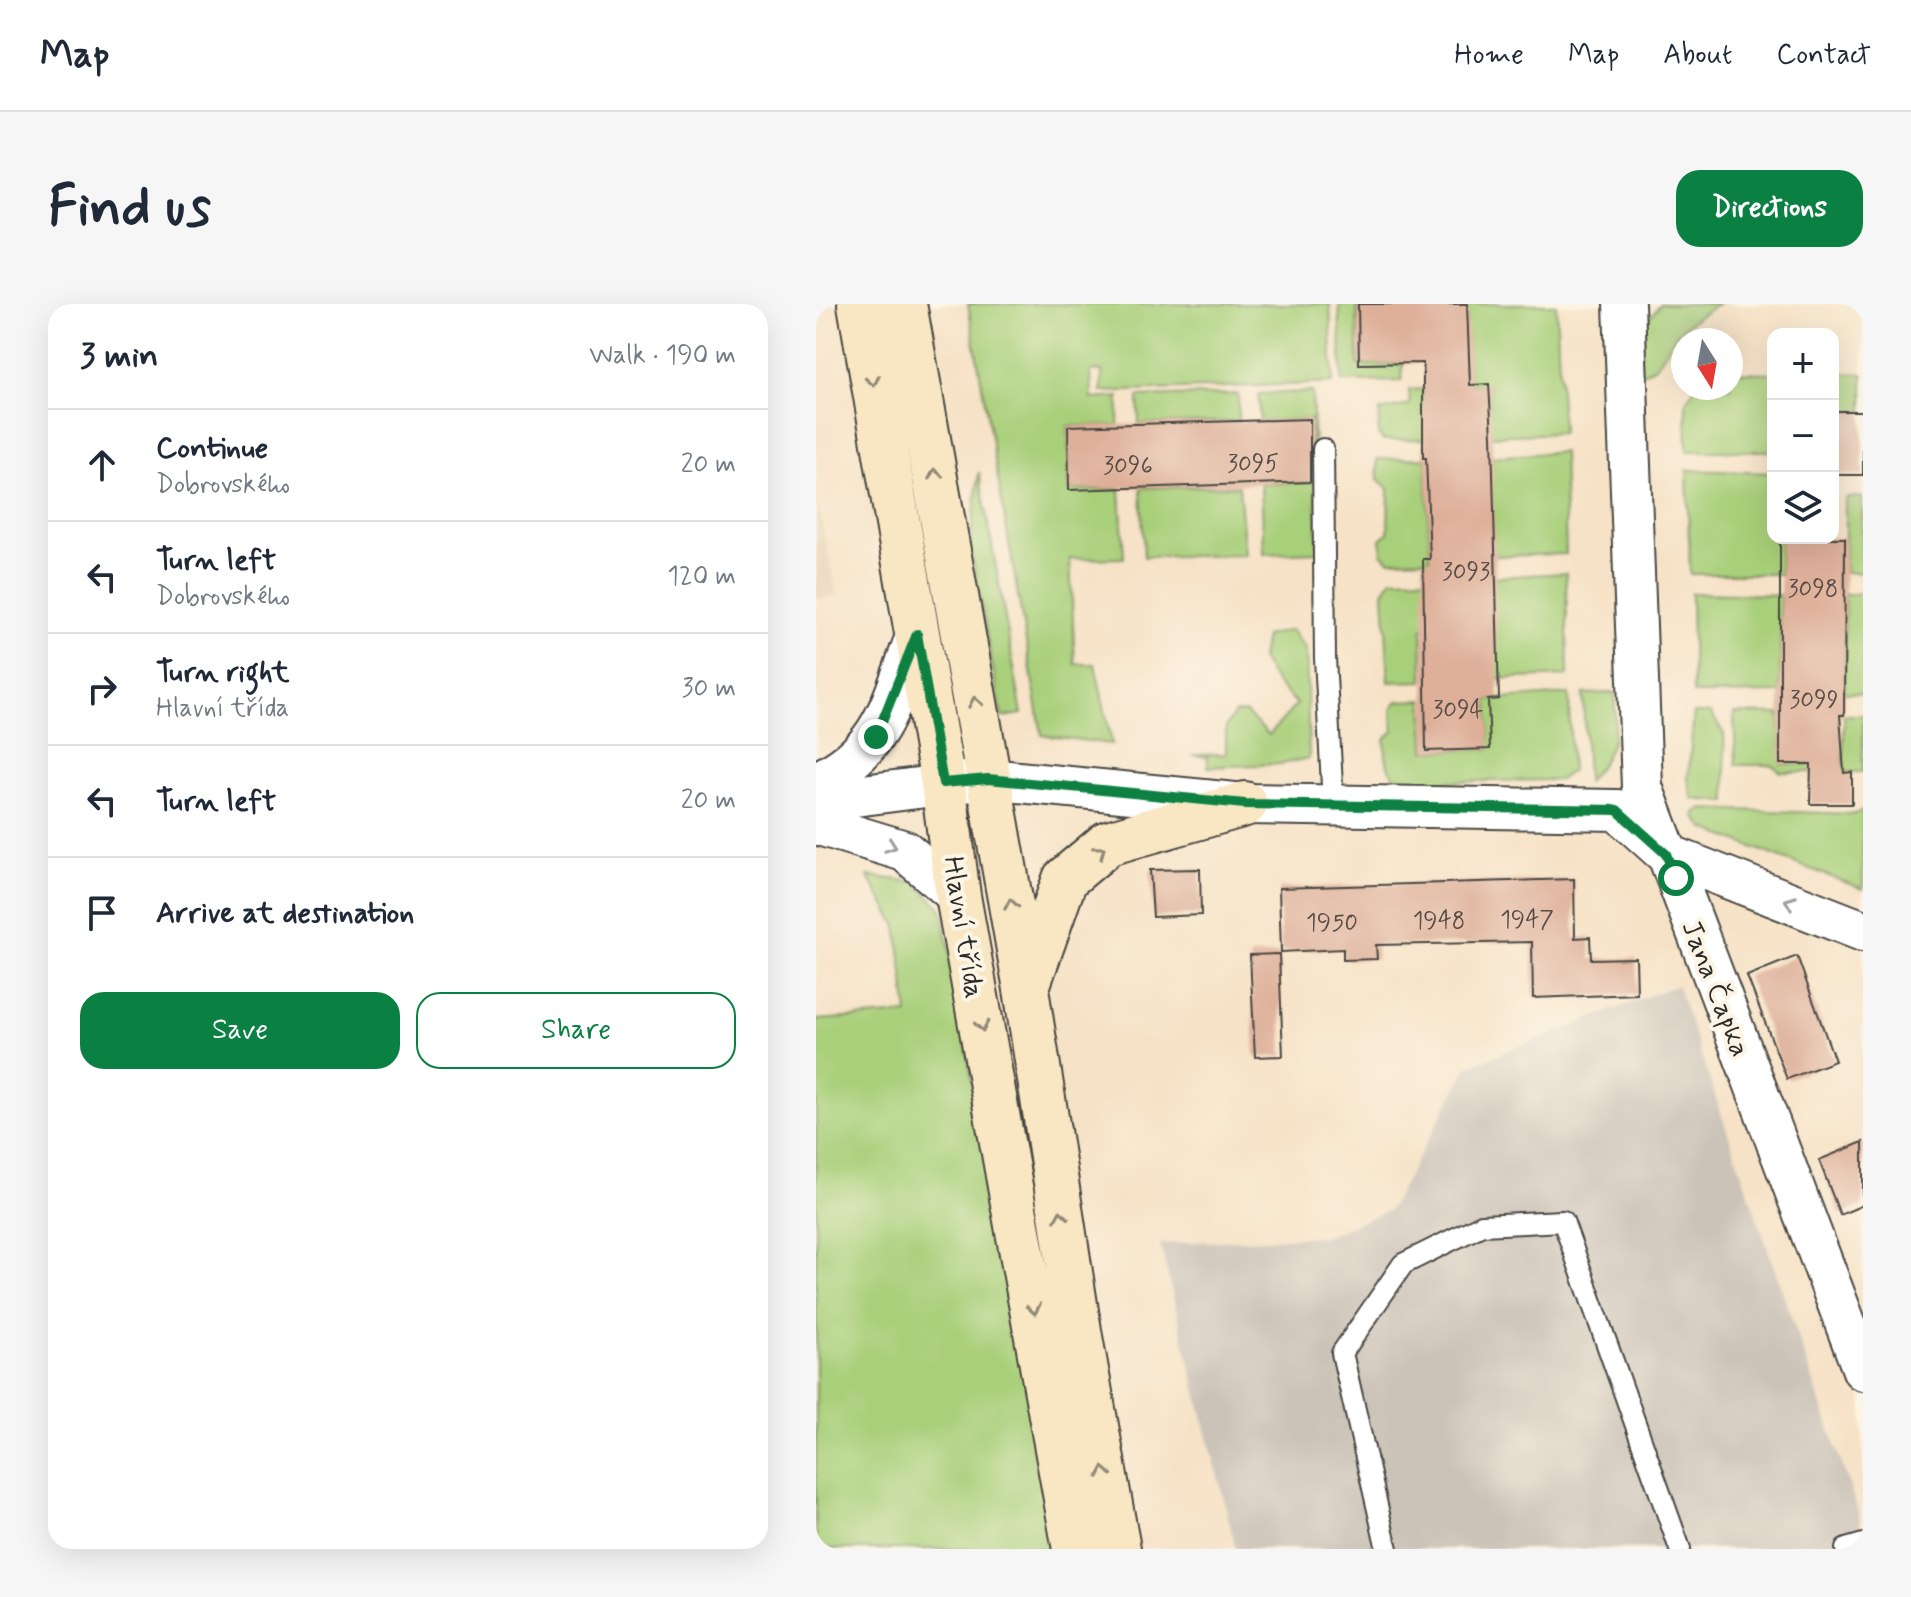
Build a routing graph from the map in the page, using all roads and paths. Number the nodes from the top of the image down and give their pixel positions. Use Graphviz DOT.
graph roads {
  1 [pos="860,304"];
  2 [pos="904,304"];
  3 [pos="1624,304"];
  4 [pos="1323,449"];
  5 [pos="917,634"];
  6 [pos="988,779"];
  7 [pos="816,782"];
  8 [pos="943,783"];
  9 [pos="816,801"];
  10 [pos="1245,804"];
  11 [pos="1333,804"];
  12 [pos="816,824"];
  13 [pos="1679,859"];
  14 [pos="958,896"];
  15 [pos="1863,931"];
  16 [pos="1026,989"];
  17 [pos="1863,1370"];
  18 [pos="1863,1544"];
  19 [pos="1075,1549"];
  20 [pos="1118,1549"];
  21 [pos="1387,1549"];
  22 [pos="1680,1549"];
  23 [pos="1846,1549"];
  1 -- 5 [label="main road, Hlavní třída, one-way"];
  6 -- 2 [label="main road, Hlavní třída, one-way"];
  3 -- 13 [label="street, Jana Čapka"];
  4 -- 11 [label="lane"];
  5 -- 7 [label="street"];
  5 -- 8 [label="main road, Hlavní třída"];
  6 -- 8 [label="street"];
  6 -- 10 [label="street"];
  16 -- 6 [label="main road, Hlavní třída, one-way"];
  8 -- 9 [label="street"];
  8 -- 14 [label="main road, Hlavní třída"];
  10 -- 11 [label="street"];
  16 -- 10 [label="main road, one-way"];
  11 -- 13 [label="street"];
  12 -- 14 [label="street, one-way"];
  15 -- 13 [label="street, one-way"];
  13 -- 17 [label="street, Jana Čapka"];
  14 -- 19 [label="main road, Hlavní třída, one-way"];
  20 -- 16 [label="main road, Hlavní třída, one-way"];
  18 -- 23 [label="lane"];
  21 -- 22 [label="lane"];
}
